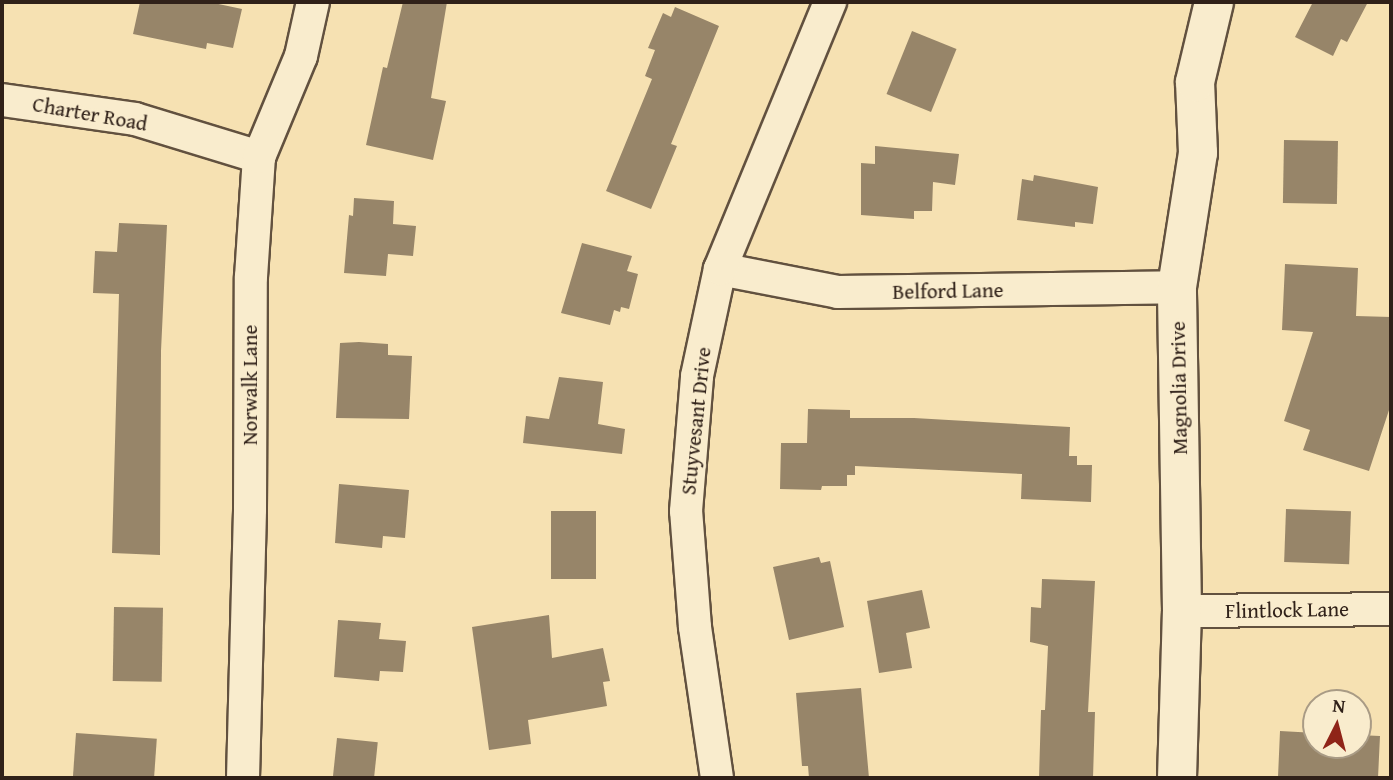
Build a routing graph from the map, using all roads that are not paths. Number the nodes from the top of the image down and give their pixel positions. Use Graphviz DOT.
graph roads {
  1 [pos="313,2"];
  2 [pos="830,2"];
  3 [pos="1214,2"];
  4 [pos="2,100"];
  5 [pos="259,157"];
  6 [pos="720,269"];
  7 [pos="1177,287"];
  8 [pos="1391,609"];
  9 [pos="1182,611"];
  10 [pos="243,778"];
  11 [pos="717,778"];
  12 [pos="1177,778"];
  1 -- 5 [label="street, Norwalk Lane"];
  2 -- 6 [label="street, Stuyvesant Drive"];
  3 -- 7 [label="street, Magnolia Drive"];
  4 -- 5 [label="street, Charter Road"];
  5 -- 10 [label="street, Norwalk Lane"];
  6 -- 7 [label="street, Belford Lane"];
  6 -- 11 [label="street, Stuyvesant Drive"];
  7 -- 9 [label="street, Magnolia Drive"];
  8 -- 9 [label="street, Flintlock Lane"];
  9 -- 12 [label="street, Magnolia Drive"];
}
